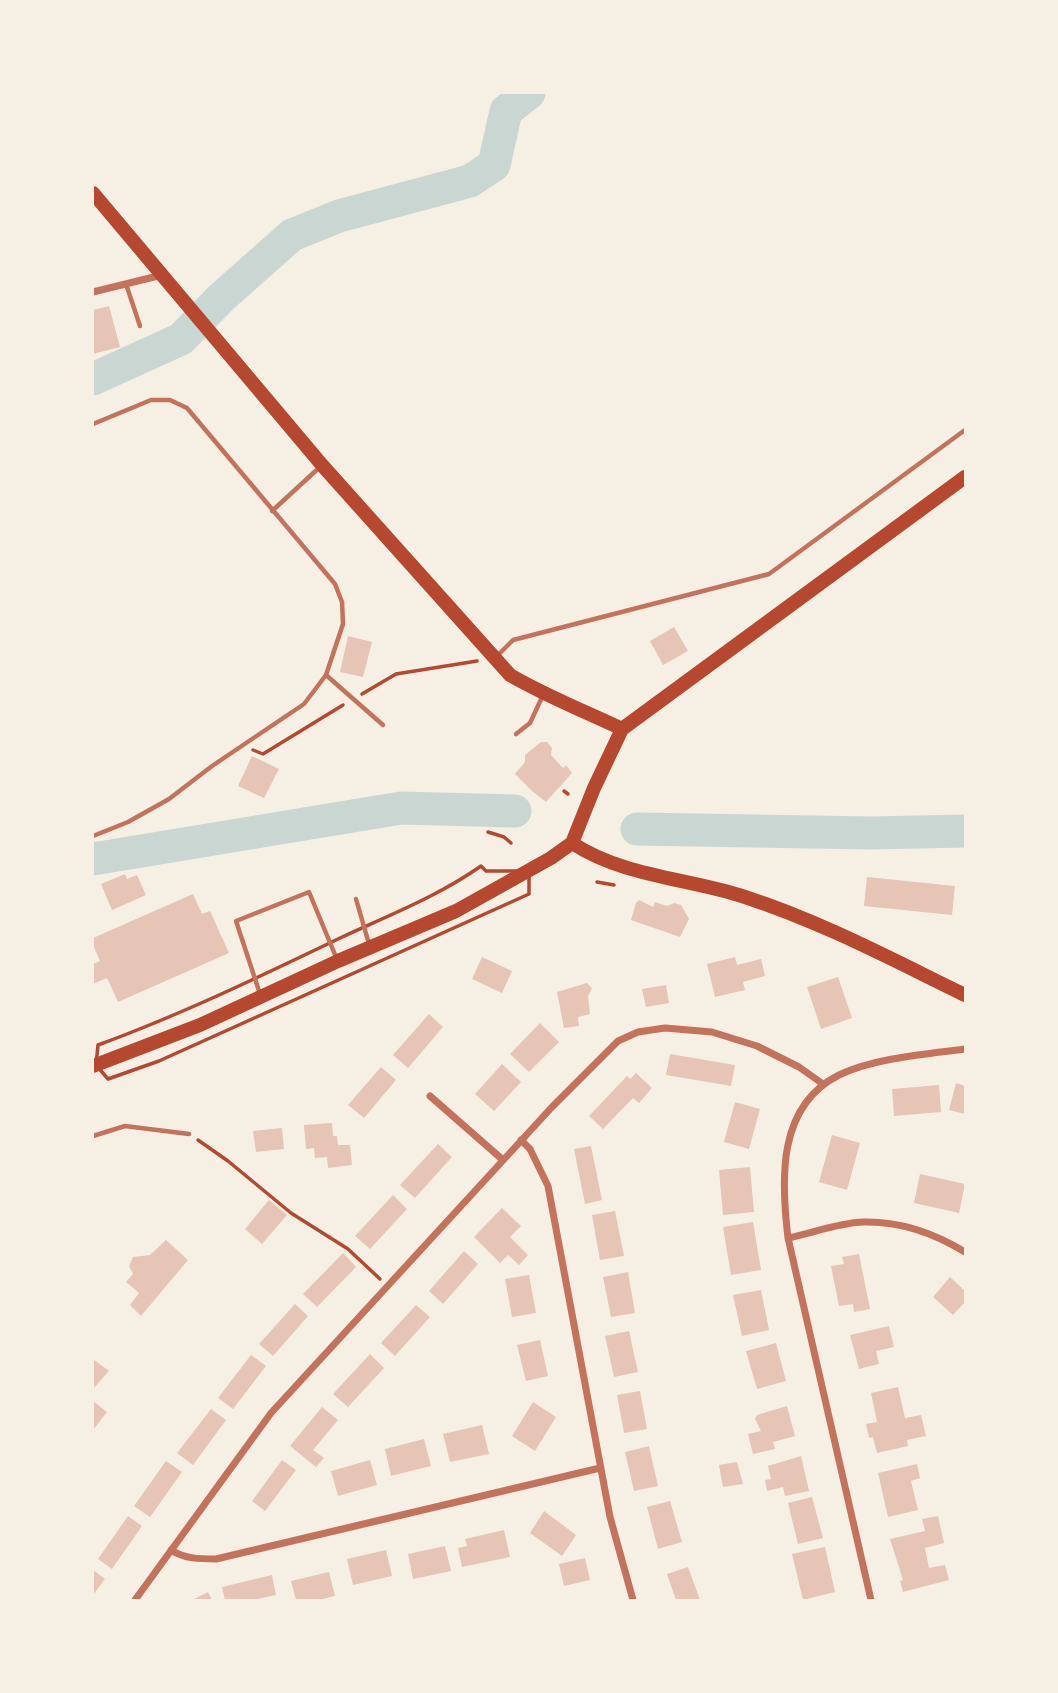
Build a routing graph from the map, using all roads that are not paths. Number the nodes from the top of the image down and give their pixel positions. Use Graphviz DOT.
graph roads {
  1 [pos="93,193"];
  2 [pos="162,275"];
  3 [pos="126,284"];
  4 [pos="93,292"];
  5 [pos="140,326"];
  6 [pos="93,424"];
  7 [pos="965,430"];
  8 [pos="321,465"];
  9 [pos="965,477"];
  10 [pos="272,511"];
  11 [pos="495,658"];
  12 [pos="326,674"];
  13 [pos="543,694"];
  14 [pos="383,725"];
  15 [pos="622,729"];
  16 [pos="516,734"];
  17 [pos="93,836"];
  18 [pos="574,837"];
  19 [pos="356,900"];
  20 [pos="370,949"];
  21 [pos="338,961"];
  22 [pos="965,995"];
  23 [pos="261,997"];
  24 [pos="965,1049"];
  25 [pos="93,1066"];
  26 [pos="823,1084"];
  27 [pos="430,1096"];
  28 [pos="189,1134"];
  29 [pos="93,1136"];
  30 [pos="521,1140"];
  31 [pos="503,1160"];
  32 [pos="788,1238"];
  33 [pos="965,1252"];
  34 [pos="600,1468"];
  35 [pos="171,1550"];
  36 [pos="135,1600"];
  37 [pos="633,1600"];
  38 [pos="871,1600"];
  1 -- 2 [label="highway"];
  2 -- 3 [label="street"];
  2 -- 8 [label="highway"];
  3 -- 4 [label="street"];
  3 -- 5 [label="lane"];
  6 -- 10 [label="lane"];
  7 -- 11 [label="lane"];
  8 -- 10 [label="lane"];
  8 -- 11 [label="highway"];
  9 -- 15 [label="highway"];
  10 -- 12 [label="lane"];
  11 -- 13 [label="highway"];
  12 -- 14 [label="lane"];
  12 -- 17 [label="lane"];
  13 -- 15 [label="highway"];
  13 -- 16 [label="lane"];
  15 -- 18 [label="highway"];
  18 -- 20 [label="highway"];
  18 -- 22 [label="highway"];
  19 -- 20 [label="lane"];
  20 -- 21 [label="highway"];
  21 -- 23 [label="highway"];
  21 -- 23 [label="lane"];
  23 -- 25 [label="highway"];
  24 -- 26 [label="street"];
  26 -- 30 [label="street"];
  26 -- 32 [label="street"];
  27 -- 31 [label="street"];
  28 -- 29 [label="lane"];
  30 -- 31 [label="street"];
  30 -- 34 [label="street"];
  31 -- 35 [label="street"];
  32 -- 33 [label="street"];
  32 -- 38 [label="street"];
  34 -- 35 [label="street"];
  34 -- 37 [label="street"];
  35 -- 36 [label="street"];
}
